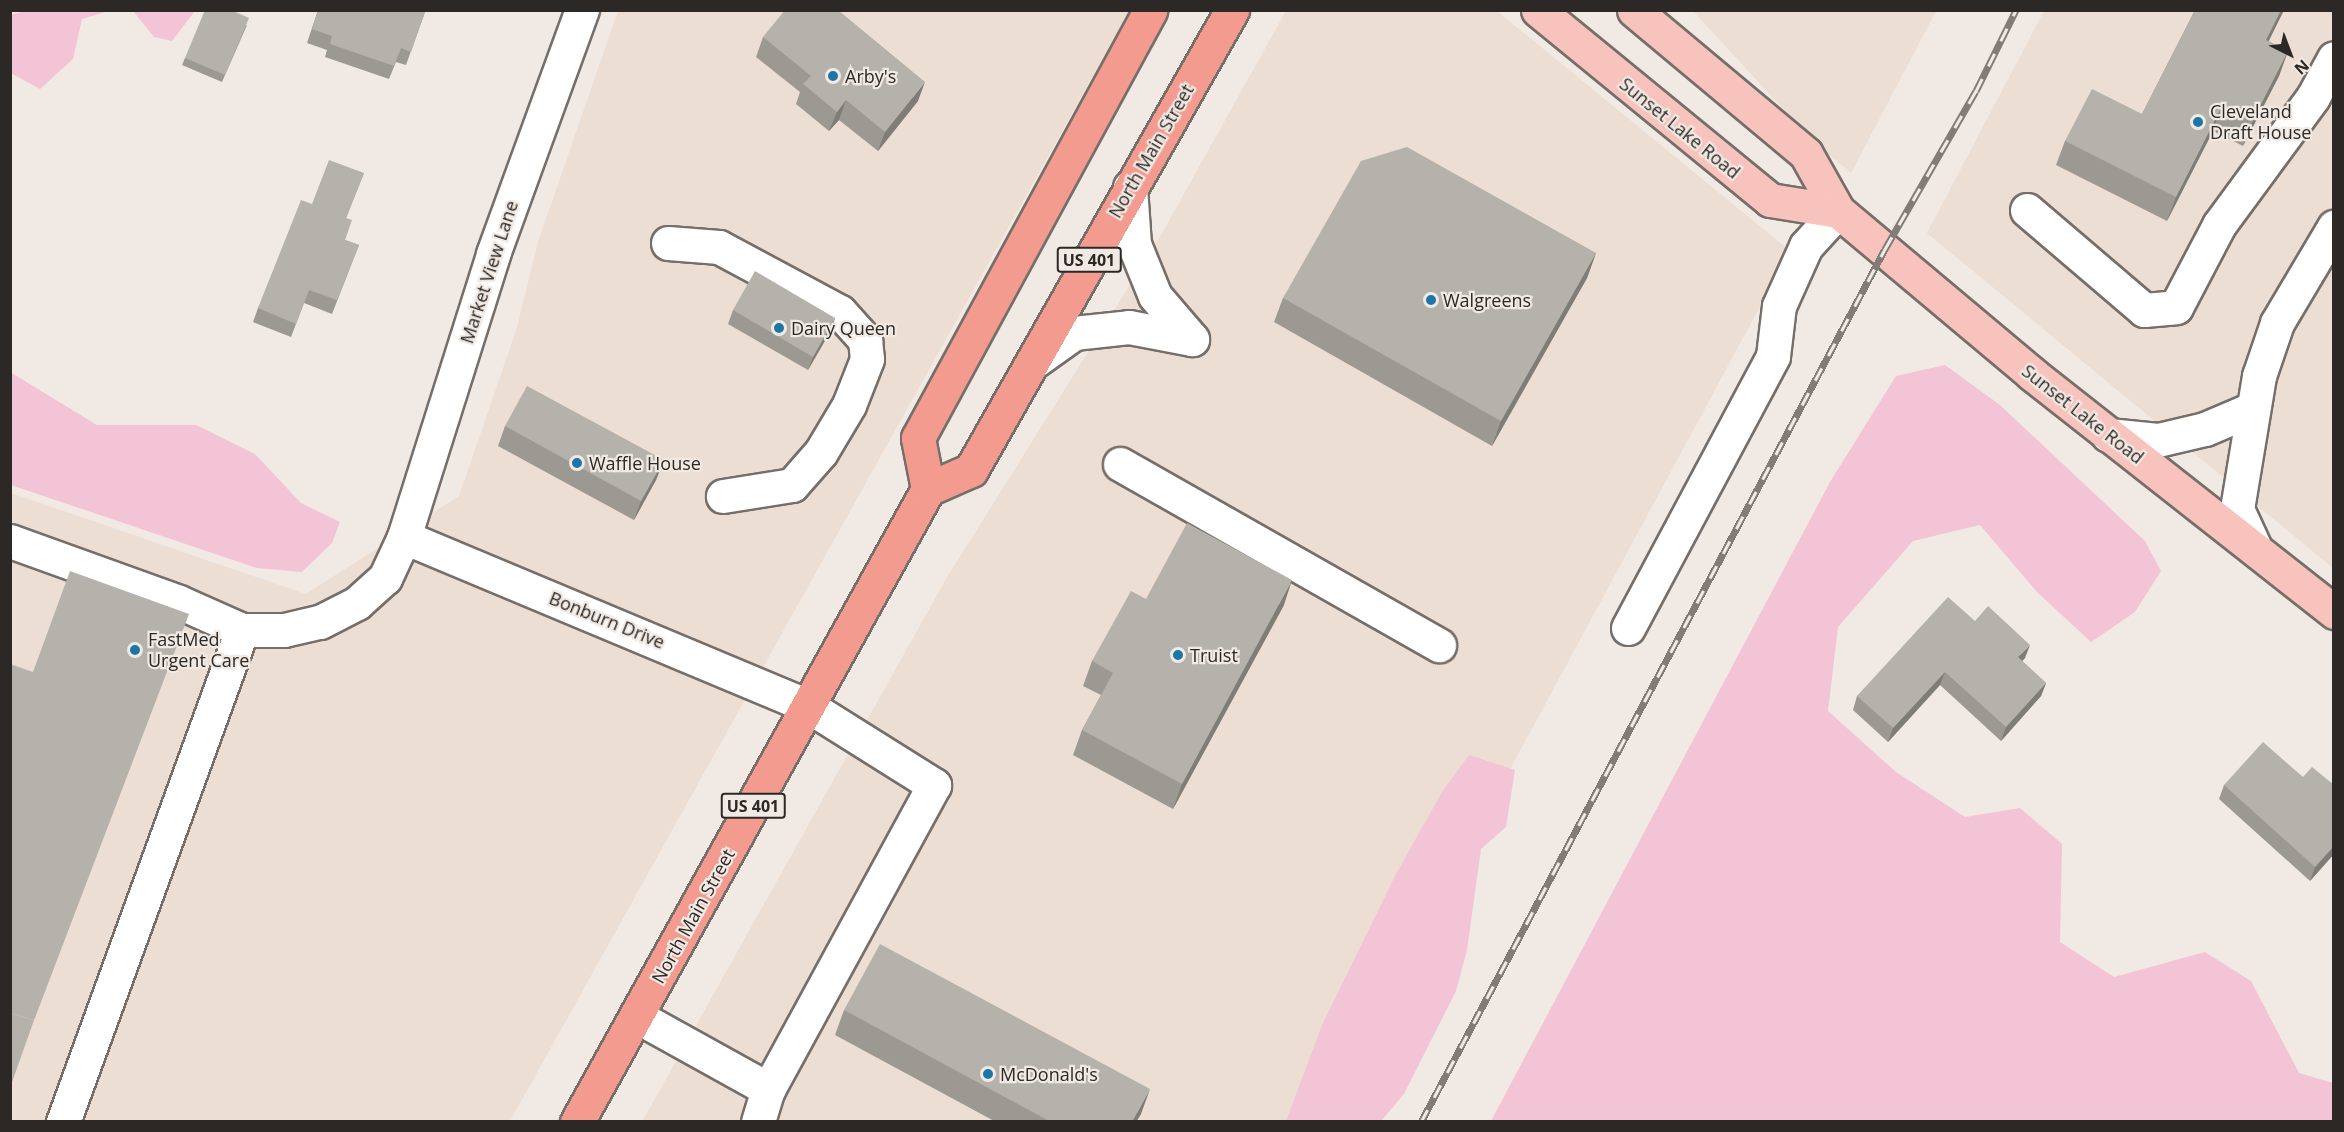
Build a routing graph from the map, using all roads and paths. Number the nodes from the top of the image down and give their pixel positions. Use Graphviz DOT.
graph roads {
  1 [pos="582,10"];
  2 [pos="1150,10"];
  3 [pos="1232,10"];
  4 [pos="1538,10"];
  5 [pos="1647,15"];
  6 [pos="2334,58"];
  7 [pos="1130,187"];
  8 [pos="2027,210"];
  9 [pos="1838,211"];
  10 [pos="2334,227"];
  11 [pos="668,243"];
  12 [pos="1032,363"];
  13 [pos="2252,409"];
  14 [pos="2108,435"];
  15 [pos="1120,464"];
  16 [pos="928,489"];
  17 [pos="723,496"];
  18 [pos="405,537"];
  19 [pos="10,541"];
  20 [pos="2255,548"];
  21 [pos="2334,612"];
  22 [pos="1628,628"];
  23 [pos="242,630"];
  24 [pos="1439,645"];
  25 [pos="808,706"];
  26 [pos="638,1017"];
  27 [pos="768,1089"];
  28 [pos="63,1122"];
  29 [pos="577,1122"];
  30 [pos="758,1122"];
  1 -- 18 [label="street, Market View Lane"];
  2 -- 16 [label="highway"];
  3 -- 7 [label="highway, North Main Street / US 401"];
  4 -- 9 [label="main road, Sunset Lake Road"];
  5 -- 9 [label="main road, Sunset Lake Road"];
  6 -- 8 [label="street"];
  7 -- 12 [label="highway, North Main Street / US 401"];
  7 -- 12 [label="street"];
  9 -- 14 [label="main road, Sunset Lake Road"];
  9 -- 22 [label="street"];
  10 -- 13 [label="street"];
  11 -- 17 [label="street"];
  12 -- 16 [label="highway, North Main Street / US 401"];
  13 -- 14 [label="street"];
  13 -- 20 [label="street"];
  14 -- 20 [label="main road, Sunset Lake Road"];
  15 -- 24 [label="street"];
  16 -- 25 [label="highway, North Main Street / US 401"];
  18 -- 23 [label="street, Market View Lane"];
  18 -- 25 [label="street, Bonburn Drive"];
  19 -- 23 [label="street"];
  20 -- 21 [label="main road, Sunset Lake Road"];
  23 -- 28 [label="street"];
  25 -- 26 [label="highway, North Main Street / US 401"];
  25 -- 27 [label="street, Bonburn Drive"];
  26 -- 27 [label="street"];
  26 -- 29 [label="highway, North Main Street / US 401"];
  27 -- 30 [label="street"];
}
